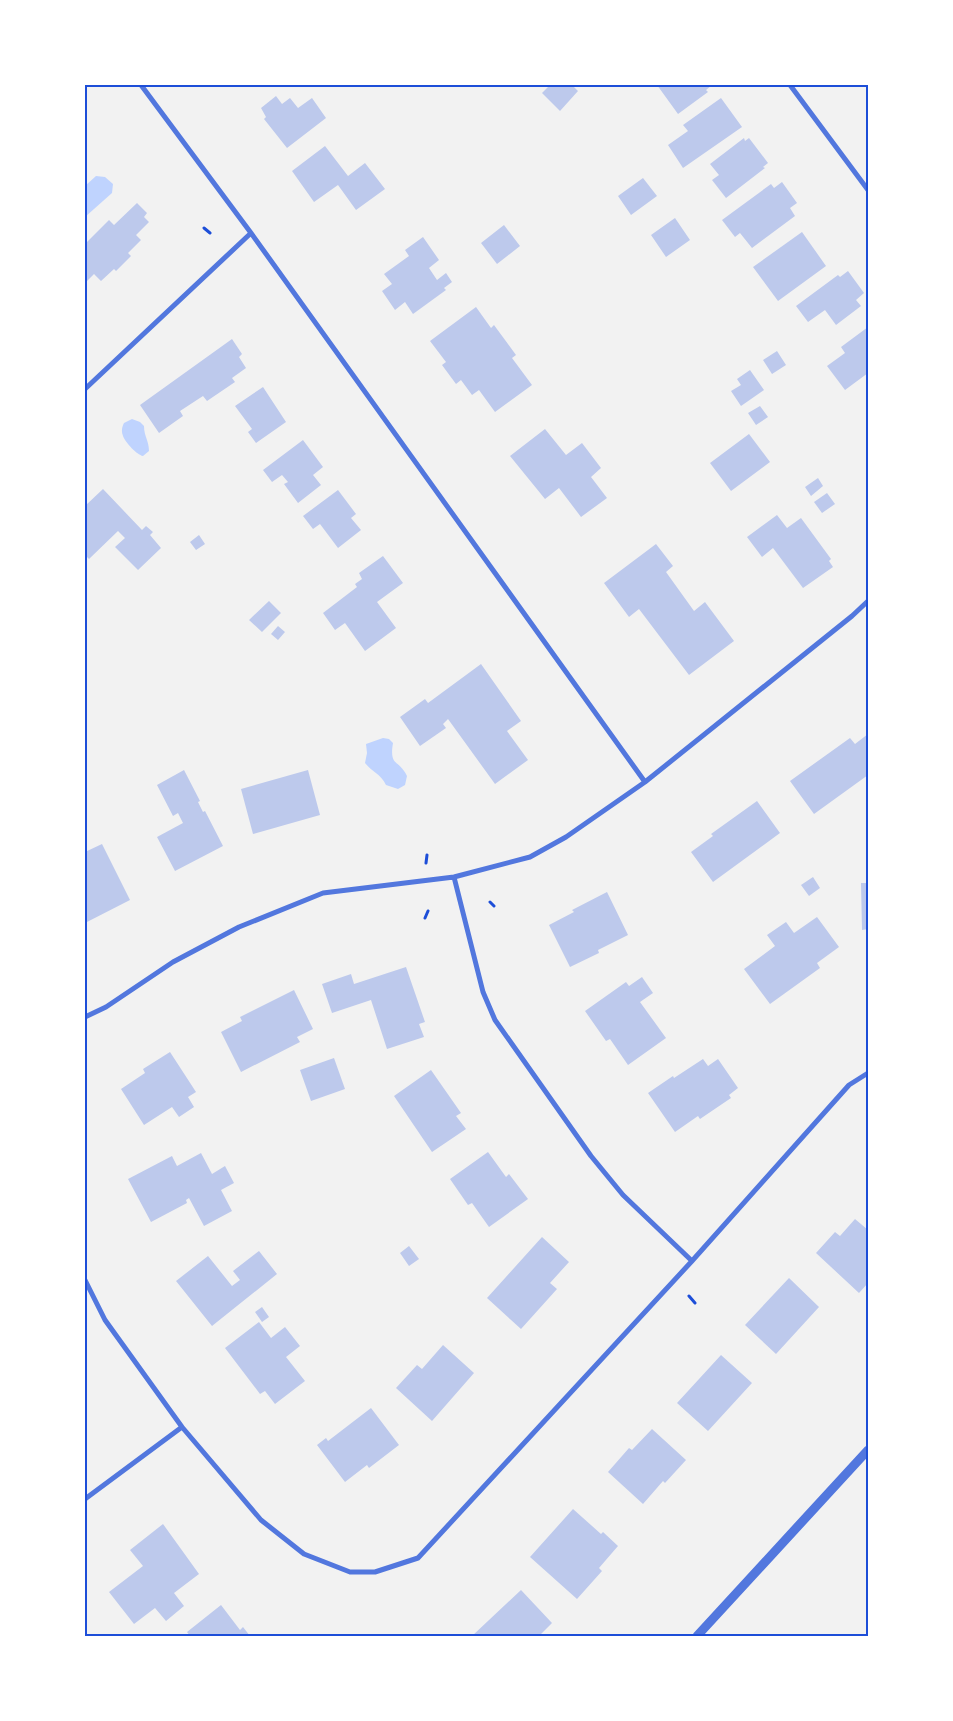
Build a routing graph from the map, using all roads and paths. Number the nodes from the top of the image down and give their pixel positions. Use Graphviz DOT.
graph roads {
  1 [pos="141,85"];
  2 [pos="790,85"];
  3 [pos="868,190"];
  4 [pos="204,228"];
  5 [pos="210,233"];
  6 [pos="251,233"];
  7 [pos="85,389"];
  8 [pos="868,601"];
  9 [pos="645,782"];
  10 [pos="427,855"];
  11 [pos="426,863"];
  12 [pos="454,877"];
  13 [pos="490,902"];
  14 [pos="494,906"];
  15 [pos="428,910"];
  16 [pos="425,918"];
  17 [pos="85,1017"];
  18 [pos="868,1073"];
  19 [pos="692,1261"];
  20 [pos="85,1280"];
  21 [pos="689,1296"];
  22 [pos="696,1303"];
  23 [pos="182,1427"];
  24 [pos="868,1450"];
  25 [pos="85,1499"];
  26 [pos="697,1636"];
  1 -- 6 [label="street"];
  2 -- 3 [label="street"];
  4 -- 5 [label="path"];
  6 -- 7 [label="street"];
  6 -- 9 [label="street"];
  8 -- 9 [label="street"];
  9 -- 12 [label="street"];
  10 -- 11 [label="path"];
  12 -- 17 [label="street"];
  12 -- 19 [label="street"];
  13 -- 14 [label="path"];
  15 -- 16 [label="path"];
  18 -- 19 [label="street"];
  19 -- 23 [label="street"];
  20 -- 23 [label="street"];
  21 -- 22 [label="path"];
  23 -- 25 [label="street"];
  24 -- 26 [label="street"];
}
